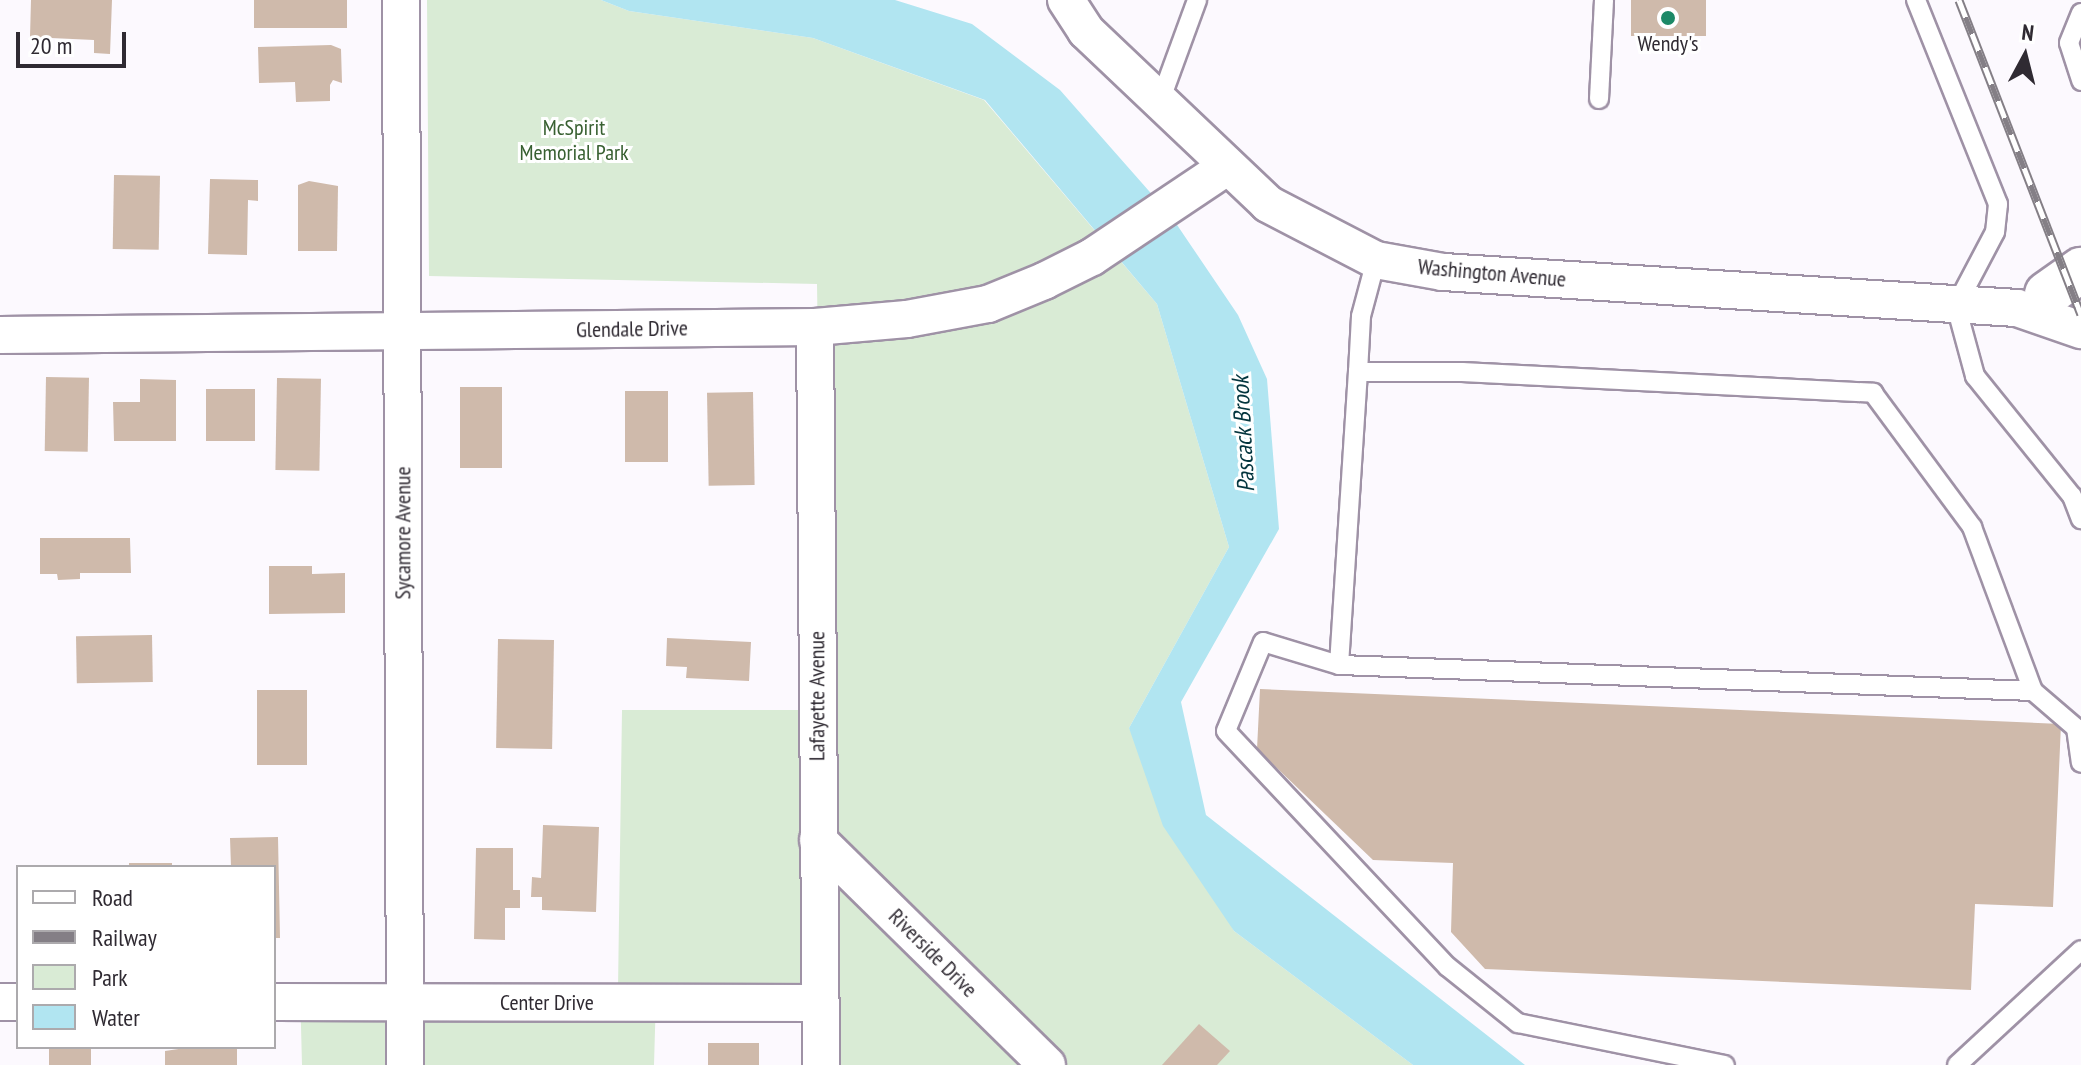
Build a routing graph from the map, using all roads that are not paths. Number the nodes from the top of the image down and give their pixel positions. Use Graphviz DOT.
graph roads {
  1 [pos="401,0"];
  2 [pos="1066,0"];
  3 [pos="1916,0"];
  4 [pos="1605,2"];
  5 [pos="1196,6"];
  6 [pos="2081,13"];
  7 [pos="2081,81"];
  8 [pos="1599,99"];
  9 [pos="1159,104"];
  10 [pos="1225,168"];
  11 [pos="1376,260"];
  12 [pos="2056,292"];
  13 [pos="1956,306"];
  14 [pos="815,327"];
  15 [pos="2081,330"];
  16 [pos="402,332"];
  17 [pos="0,335"];
  18 [pos="1358,372"];
  19 [pos="2081,519"];
  20 [pos="1339,665"];
  21 [pos="2033,691"];
  22 [pos="2081,763"];
  23 [pos="818,840"];
  24 [pos="2081,950"];
  25 [pos="276,1002"];
  26 [pos="404,1003"];
  27 [pos="820,1003"];
  28 [pos="405,1065"];
  29 [pos="821,1065"];
  30 [pos="1047,1065"];
  31 [pos="1725,1065"];
  32 [pos="1957,1065"];
  1 -- 16 [label="street, Sycamore Avenue"];
  2 -- 9 [label="street, Washington Avenue"];
  3 -- 13 [label="lane"];
  4 -- 8 [label="lane"];
  5 -- 9 [label="lane"];
  6 -- 7 [label="lane"];
  9 -- 10 [label="street, Washington Avenue"];
  10 -- 11 [label="street, Washington Avenue"];
  10 -- 14 [label="street, Glendale Drive"];
  11 -- 13 [label="street, Washington Avenue"];
  11 -- 18 [label="lane"];
  12 -- 13 [label="street, Washington Avenue"];
  12 -- 15 [label="street, Washington Avenue"];
  13 -- 19 [label="lane"];
  14 -- 16 [label="street, Glendale Drive"];
  14 -- 23 [label="street, Lafayette Avenue"];
  16 -- 17 [label="street, Glendale Drive"];
  16 -- 26 [label="street, Sycamore Avenue"];
  18 -- 20 [label="lane"];
  18 -- 21 [label="lane"];
  20 -- 21 [label="lane"];
  20 -- 31 [label="lane"];
  21 -- 22 [label="lane"];
  23 -- 27 [label="street, Lafayette Avenue"];
  23 -- 30 [label="street, Riverside Drive"];
  24 -- 32 [label="lane"];
  25 -- 26 [label="street, Center Drive"];
  26 -- 27 [label="street, Center Drive"];
  26 -- 28 [label="street, Sycamore Avenue"];
  27 -- 29 [label="street, Lafayette Avenue"];
}
